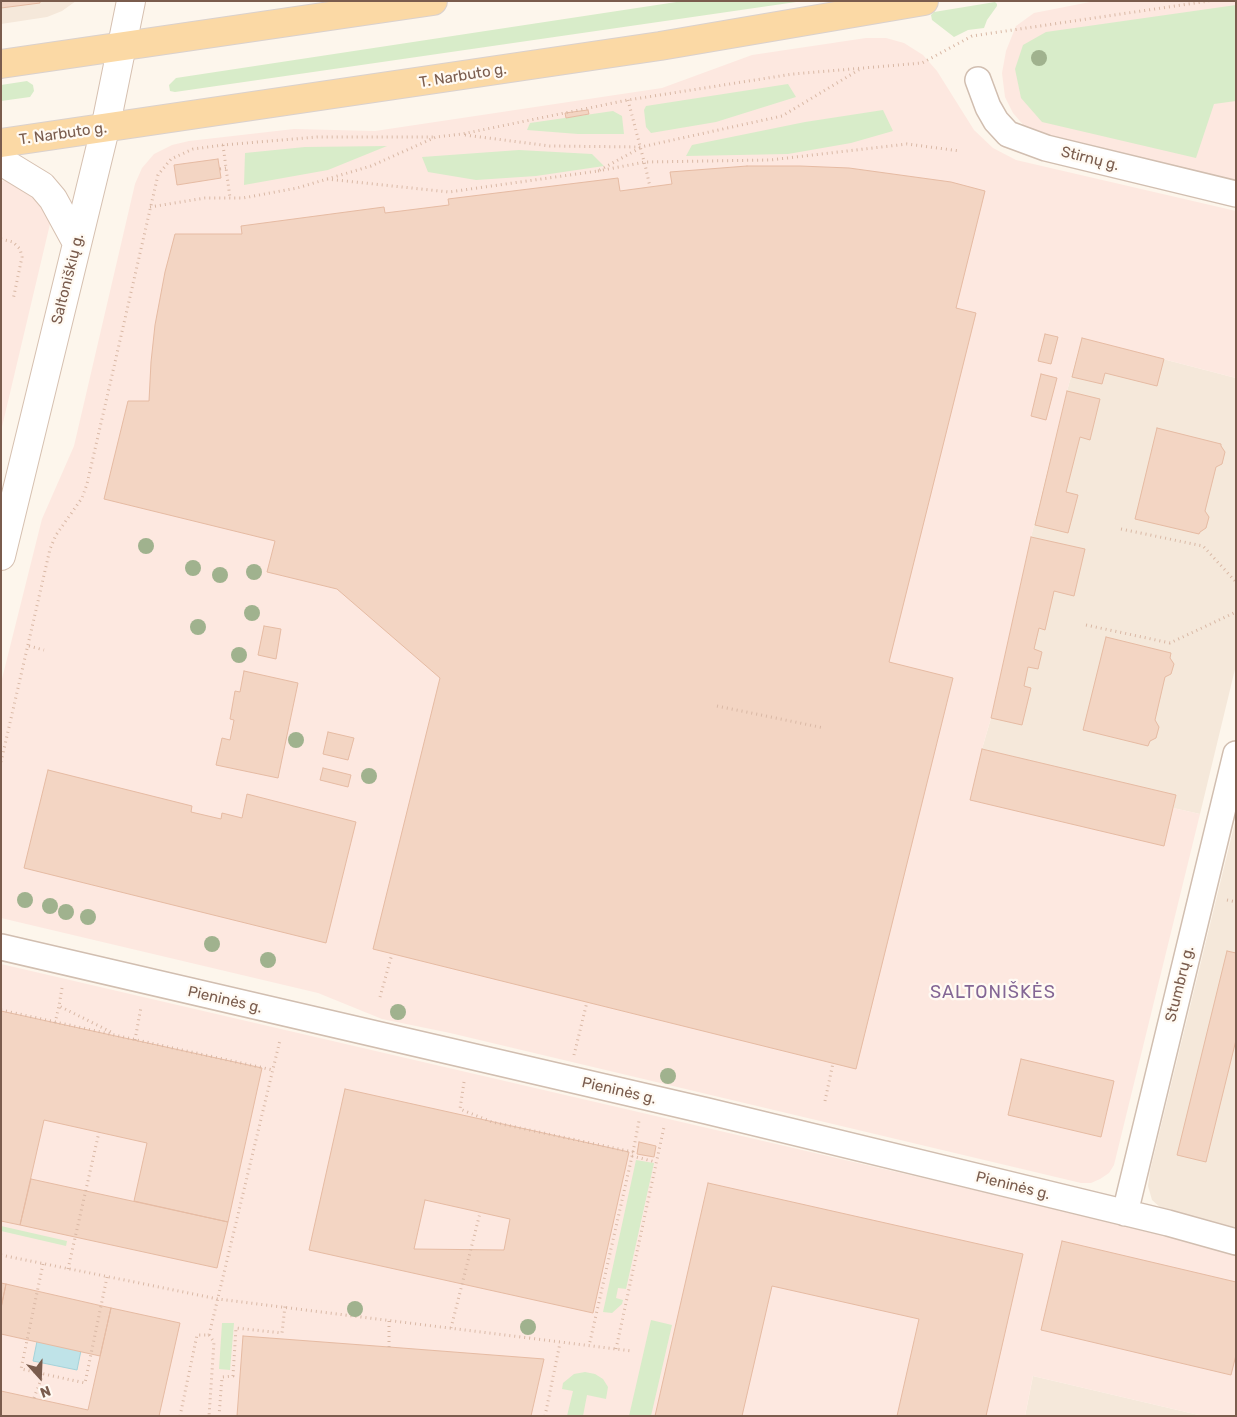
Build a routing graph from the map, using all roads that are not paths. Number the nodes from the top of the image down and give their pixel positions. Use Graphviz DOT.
graph roads {
  1 [pos="131,1"];
  2 [pos="433,1"];
  3 [pos="924,1"];
  4 [pos="121,47"];
  5 [pos="1,64"];
  6 [pos="978,80"];
  7 [pos="105,128"];
  8 [pos="1,142"];
  9 [pos="1,161"];
  10 [pos="1236,194"];
  11 [pos="77,243"];
  12 [pos="1,556"];
  13 [pos="1236,754"];
  14 [pos="1,947"];
  15 [pos="1125,1213"];
  16 [pos="1236,1242"];
  1 -- 4 [label="street, Saltoniškių g."];
  2 -- 4 [label="main road"];
  3 -- 7 [label="main road, T. Narbuto g."];
  4 -- 5 [label="main road"];
  4 -- 7 [label="street, Saltoniškių g."];
  6 -- 10 [label="street, Stirnų g."];
  7 -- 8 [label="main road, T. Narbuto g."];
  7 -- 11 [label="street, Saltoniškių g."];
  9 -- 11 [label="street"];
  11 -- 12 [label="street, Saltoniškių g."];
  13 -- 15 [label="street, Stumbrų g."];
  14 -- 15 [label="street, Pieninės g."];
  15 -- 16 [label="street, Pieninės g."];
}
